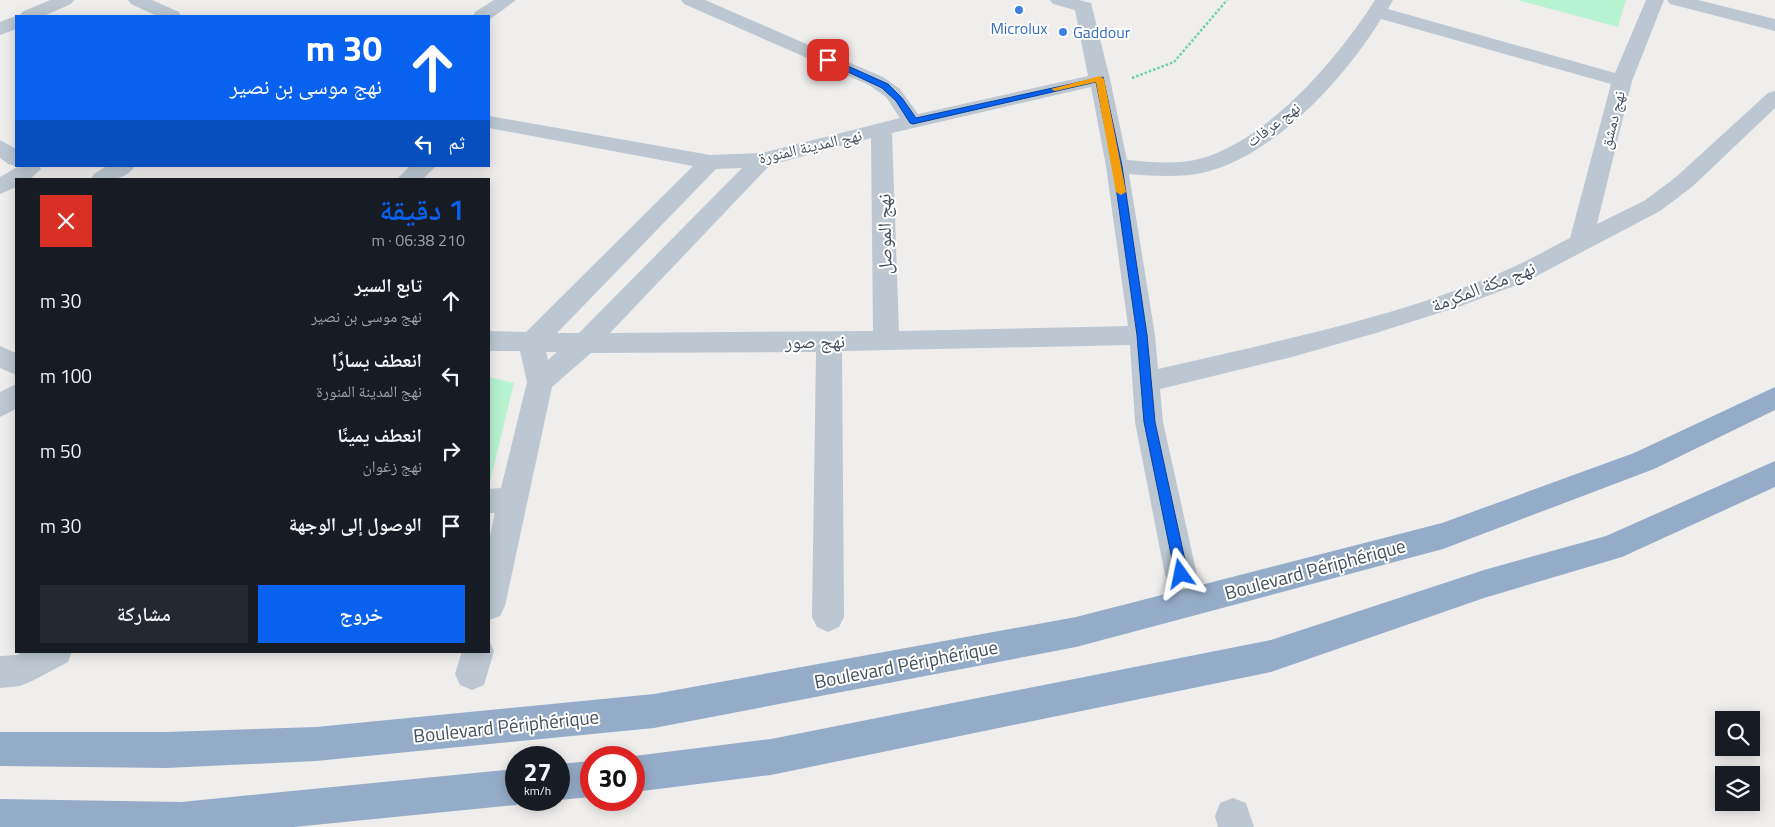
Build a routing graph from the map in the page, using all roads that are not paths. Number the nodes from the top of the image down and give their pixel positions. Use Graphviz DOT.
graph roads {
  1 [pos="65,0"];
  2 [pos="137,0"];
  3 [pos="506,0"];
  4 [pos="690,0"];
  5 [pos="1059,0"];
  6 [pos="1655,0"];
  7 [pos="1676,0"];
  8 [pos="1088,4"];
  9 [pos="1380,6"];
  10 [pos="31,15"];
  11 [pos="170,15"];
  12 [pos="484,15"];
  13 [pos="15,22"];
  14 [pos="1775,25"];
  15 [pos="0,29"];
  16 [pos="1100,79"];
  17 [pos="1622,81"];
  18 [pos="1775,97"];
  19 [pos="490,122"];
  20 [pos="913,122"];
  21 [pos="881,129"];
  22 [pos="0,147"];
  23 [pos="15,158"];
  24 [pos="762,160"];
  25 [pos="710,162"];
  26 [pos="1117,166"];
  27 [pos="122,167"];
  28 [pos="424,167"];
  29 [pos="30,168"];
  30 [pos="104,178"];
  31 [pos="409,178"];
  32 [pos="0,187"];
  33 [pos="1581,243"];
  34 [pos="1142,335"];
  35 [pos="886,339"];
  36 [pos="490,341"];
  37 [pos="829,341"];
  38 [pos="531,343"];
  39 [pos="585,343"];
  40 [pos="0,356"];
  41 [pos="15,364"];
  42 [pos="540,382"];
  43 [pos="1145,382"];
  44 [pos="15,396"];
  45 [pos="1775,398"];
  46 [pos="0,406"];
  47 [pos="1775,473"];
  48 [pos="502,501"];
  49 [pos="1181,574"];
  50 [pos="490,598"];
  51 [pos="828,617"];
  52 [pos="52,653"];
  53 [pos="0,672"];
  54 [pos="0,749"];
  55 [pos="645,773"];
  56 [pos="505,788"];
  57 [pos="0,818"];
  1 -- 10 [label="street"];
  2 -- 11 [label="street"];
  3 -- 12 [label="street"];
  4 -- 20 [label="street"];
  5 -- 8 [label="street"];
  6 -- 17 [label="street, نهج دمشق"];
  7 -- 14 [label="street"];
  8 -- 16 [label="street"];
  9 -- 17 [label="street"];
  9 -- 26 [label="street, نهج عرفات"];
  13 -- 15 [label="street"];
  16 -- 20 [label="street, نهج المدينة المنورة"];
  16 -- 26 [label="street"];
  17 -- 33 [label="street, نهج دمشق"];
  18 -- 33 [label="street, نهج مكة المكرمة"];
  19 -- 25 [label="street, نهج المدينة المنورة"];
  20 -- 21 [label="street, نهج المدينة المنورة"];
  21 -- 24 [label="street, نهج المدينة المنورة"];
  21 -- 35 [label="street, نهج الموصل"];
  22 -- 23 [label="street"];
  24 -- 25 [label="street, نهج المدينة المنورة"];
  24 -- 39 [label="street"];
  25 -- 38 [label="street"];
  26 -- 34 [label="street"];
  27 -- 30 [label="street"];
  28 -- 31 [label="street"];
  29 -- 32 [label="street"];
  33 -- 43 [label="street, نهج مكة المكرمة"];
  34 -- 35 [label="street, نهج صور"];
  34 -- 43 [label="street"];
  35 -- 37 [label="street, نهج صور"];
  36 -- 38 [label="street, نهج صور"];
  37 -- 39 [label="street, نهج صور"];
  37 -- 51 [label="street"];
  38 -- 39 [label="street, نهج صور"];
  38 -- 42 [label="street"];
  39 -- 42 [label="street"];
  40 -- 41 [label="street"];
  42 -- 48 [label="street"];
  43 -- 49 [label="street"];
  44 -- 46 [label="street"];
  45 -- 54 [label="highway, Boulevard Périphérique"];
  47 -- 55 [label="highway"];
  48 -- 50 [label="street"];
  52 -- 53 [label="street"];
  56 -- 57 [label="highway"];
}
